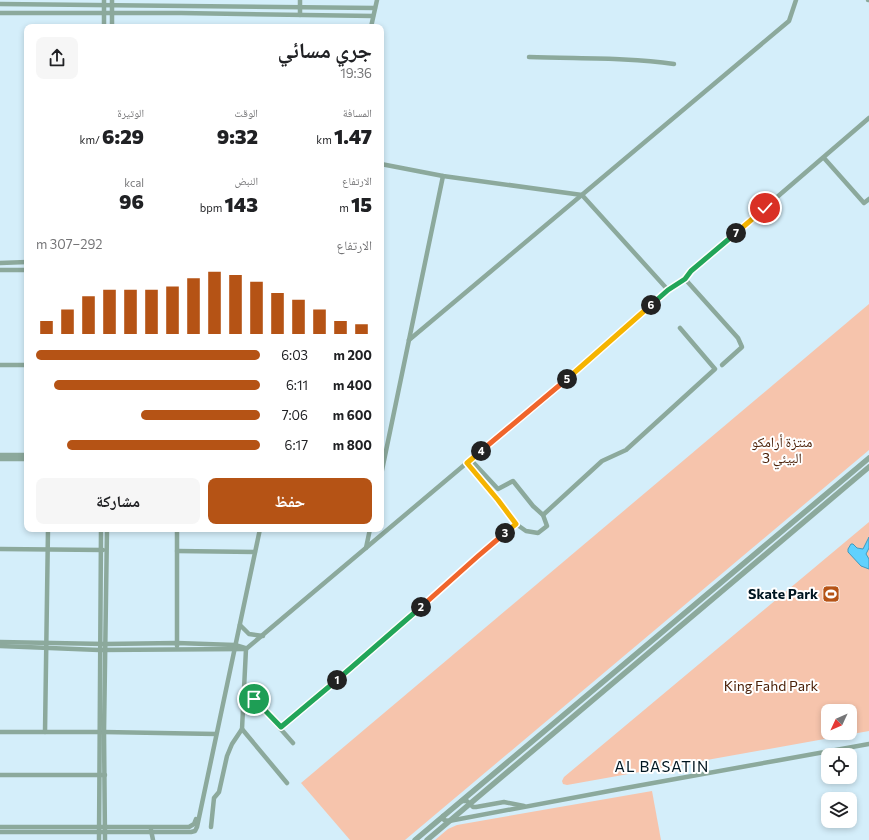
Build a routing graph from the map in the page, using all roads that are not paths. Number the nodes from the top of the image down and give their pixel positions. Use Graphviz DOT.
graph roads {
  1 [pos="300,0"];
  2 [pos="377,0"];
  3 [pos="796,0"];
  4 [pos="104,2"];
  5 [pos="112,3"];
  6 [pos="0,4"];
  7 [pos="181,6"];
  8 [pos="244,6"];
  9 [pos="300,7"];
  10 [pos="375,8"];
  11 [pos="0,13"];
  12 [pos="104,13"];
  13 [pos="112,13"];
  14 [pos="181,13"];
  15 [pos="244,15"];
  16 [pos="300,15"];
  17 [pos="373,16"];
  18 [pos="104,24"];
  19 [pos="112,24"];
  20 [pos="372,24"];
  21 [pos="529,58"];
  22 [pos="674,64"];
  23 [pos="869,118"];
  24 [pos="824,158"];
  25 [pos="384,165"];
  26 [pos="443,176"];
  27 [pos="582,195"];
  28 [pos="869,199"];
  29 [pos="24,262"];
  30 [pos="0,263"];
  31 [pos="0,270"];
  32 [pos="24,270"];
  33 [pos="685,279"];
  34 [pos="668,290"];
  35 [pos="680,328"];
  36 [pos="409,340"];
  37 [pos="0,365"];
  38 [pos="24,365"];
  39 [pos="722,365"];
  40 [pos="0,454"];
  41 [pos="24,455"];
  42 [pos="869,458"];
  43 [pos="0,459"];
  44 [pos="24,459"];
  45 [pos="471,460"];
  46 [pos="384,461"];
  47 [pos="467,463"];
  48 [pos="869,467"];
  49 [pos="809,508"];
  50 [pos="814,513"];
  51 [pos="543,515"];
  52 [pos="516,524"];
  53 [pos="48,532"];
  54 [pos="101,532"];
  55 [pos="107,532"];
  56 [pos="177,532"];
  57 [pos="259,532"];
  58 [pos="369,532"];
  59 [pos="366,548"];
  60 [pos="0,549"];
  61 [pos="47,550"];
  62 [pos="100,550"];
  63 [pos="107,550"];
  64 [pos="177,551"];
  65 [pos="256,552"];
  66 [pos="741,566"];
  67 [pos="746,571"];
  68 [pos="240,625"];
  69 [pos="664,630"];
  70 [pos="263,636"];
  71 [pos="669,636"];
  72 [pos="0,642"];
  73 [pos="46,642"];
  74 [pos="177,643"];
  75 [pos="99,644"];
  76 [pos="0,646"];
  77 [pos="105,647"];
  78 [pos="235,647"];
  79 [pos="46,648"];
  80 [pos="52,648"];
  81 [pos="246,649"];
  82 [pos="99,650"];
  83 [pos="177,650"];
  84 [pos="596,688"];
  85 [pos="601,694"];
  86 [pos="254,699"];
  87 [pos="281,727"];
  88 [pos="242,729"];
  89 [pos="0,732"];
  90 [pos="45,732"];
  91 [pos="99,732"];
  92 [pos="104,732"];
  93 [pos="216,734"];
  94 [pos="294,743"];
  95 [pos="869,744"];
  96 [pos="507,763"];
  97 [pos="512,768"];
  98 [pos="0,775"];
  99 [pos="99,775"];
  100 [pos="105,775"];
  101 [pos="287,783"];
  102 [pos="461,801"];
  103 [pos="470,804"];
  104 [pos="528,806"];
  105 [pos="199,812"];
  106 [pos="443,816"];
  107 [pos="449,821"];
  108 [pos="0,827"];
  109 [pos="99,827"];
  110 [pos="151,827"];
  111 [pos="212,827"];
  112 [pos="105,830"];
  113 [pos="0,832"];
  114 [pos="99,833"];
  115 [pos="151,833"];
  116 [pos="99,840"];
  117 [pos="105,840"];
  118 [pos="154,840"];
  119 [pos="415,840"];
  120 [pos="427,840"];
  1 -- 9 [label="street"];
  2 -- 10 [label="street"];
  3 -- 27 [label="street"];
  4 -- 5 [label="street"];
  4 -- 6 [label="street"];
  4 -- 12 [label="street"];
  5 -- 7 [label="street"];
  5 -- 13 [label="street"];
  7 -- 8 [label="street"];
  7 -- 14 [label="street"];
  8 -- 9 [label="street"];
  8 -- 15 [label="street"];
  9 -- 10 [label="street"];
  9 -- 16 [label="street"];
  10 -- 17 [label="street"];
  11 -- 12 [label="street"];
  12 -- 13 [label="street"];
  12 -- 18 [label="street"];
  13 -- 14 [label="street"];
  13 -- 19 [label="street"];
  14 -- 15 [label="street"];
  15 -- 16 [label="street"];
  16 -- 17 [label="street"];
  17 -- 20 [label="street"];
  21 -- 22 [label="street"];
  23 -- 24 [label="street"];
  24 -- 28 [label="street"];
  24 -- 33 [label="street"];
  25 -- 26 [label="street"];
  26 -- 27 [label="street"];
  26 -- 36 [label="street"];
  27 -- 34 [label="street"];
  27 -- 36 [label="street"];
  29 -- 30 [label="street"];
  31 -- 32 [label="street"];
  33 -- 34 [label="street"];
  33 -- 39 [label="street"];
  34 -- 45 [label="street"];
  35 -- 51 [label="street"];
  36 -- 46 [label="street"];
  37 -- 38 [label="street"];
  40 -- 41 [label="street"];
  42 -- 49 [label="street"];
  43 -- 44 [label="street"];
  45 -- 47 [label="street"];
  45 -- 51 [label="street"];
  47 -- 52 [label="street"];
  47 -- 59 [label="street"];
  48 -- 50 [label="street"];
  49 -- 50 [label="street"];
  49 -- 66 [label="street"];
  50 -- 67 [label="street"];
  51 -- 52 [label="street"];
  52 -- 87 [label="street"];
  53 -- 61 [label="street"];
  54 -- 62 [label="street"];
  55 -- 63 [label="street"];
  56 -- 64 [label="street"];
  57 -- 65 [label="street"];
  58 -- 59 [label="street"];
  59 -- 70 [label="street"];
  60 -- 61 [label="street"];
  61 -- 62 [label="street"];
  61 -- 73 [label="street"];
  62 -- 63 [label="street"];
  62 -- 75 [label="street"];
  63 -- 77 [label="street"];
  64 -- 65 [label="street"];
  64 -- 74 [label="street"];
  65 -- 68 [label="street"];
  66 -- 67 [label="street"];
  66 -- 69 [label="street"];
  67 -- 71 [label="street"];
  68 -- 70 [label="street"];
  68 -- 78 [label="street"];
  69 -- 71 [label="street"];
  69 -- 84 [label="street"];
  70 -- 81 [label="street"];
  71 -- 85 [label="street"];
  72 -- 73 [label="street"];
  73 -- 75 [label="street"];
  73 -- 79 [label="street"];
  73 -- 80 [label="street"];
  74 -- 77 [label="street"];
  74 -- 78 [label="street"];
  74 -- 83 [label="street"];
  75 -- 77 [label="street"];
  75 -- 82 [label="street"];
  76 -- 79 [label="street"];
  77 -- 82 [label="street"];
  77 -- 83 [label="street"];
  77 -- 92 [label="street"];
  78 -- 81 [label="street"];
  78 -- 83 [label="street"];
  78 -- 93 [label="street"];
  79 -- 80 [label="street"];
  79 -- 90 [label="street"];
  80 -- 82 [label="street"];
  81 -- 88 [label="street"];
  82 -- 91 [label="street"];
  84 -- 85 [label="street"];
  84 -- 96 [label="street"];
  85 -- 97 [label="street"];
  86 -- 87 [label="street"];
  87 -- 94 [label="street"];
  88 -- 101 [label="street"];
  88 -- 111 [label="street"];
  89 -- 90 [label="street"];
  90 -- 91 [label="street"];
  91 -- 92 [label="street"];
  91 -- 99 [label="street"];
  92 -- 93 [label="street"];
  92 -- 100 [label="street"];
  93 -- 105 [label="street"];
  95 -- 104 [label="street"];
  96 -- 97 [label="street"];
  96 -- 102 [label="street"];
  97 -- 103 [label="street"];
  98 -- 99 [label="street"];
  99 -- 100 [label="street"];
  99 -- 109 [label="street"];
  100 -- 112 [label="street"];
  102 -- 103 [label="street"];
  102 -- 106 [label="street"];
  103 -- 104 [label="street"];
  103 -- 107 [label="street"];
  104 -- 107 [label="street"];
  105 -- 110 [label="street"];
  105 -- 115 [label="street"];
  106 -- 107 [label="street"];
  106 -- 119 [label="street"];
  107 -- 120 [label="street"];
  108 -- 109 [label="street"];
  109 -- 112 [label="street"];
  109 -- 114 [label="street"];
  110 -- 112 [label="street"];
  110 -- 115 [label="street"];
  112 -- 114 [label="street"];
  112 -- 115 [label="street"];
  112 -- 117 [label="street"];
  113 -- 114 [label="street"];
  114 -- 116 [label="street"];
  115 -- 118 [label="street"];
}
